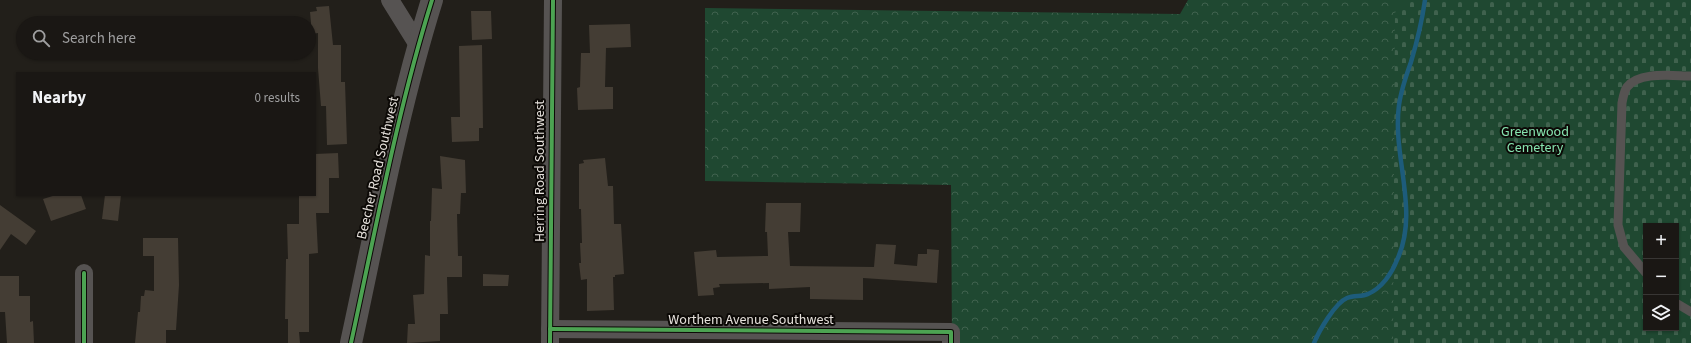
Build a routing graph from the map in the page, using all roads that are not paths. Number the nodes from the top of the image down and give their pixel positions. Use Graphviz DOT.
graph roads {
  1 [pos="390,0"];
  2 [pos="432,0"];
  3 [pos="552,0"];
  4 [pos="418,45"];
  5 [pos="1691,76"];
  6 [pos="1643,269"];
  7 [pos="84,273"];
  8 [pos="1679,305"];
  9 [pos="1691,312"];
  10 [pos="550,336"];
  11 [pos="951,338"];
  12 [pos="84,343"];
  13 [pos="351,343"];
  1 -- 4 [label="street"];
  2 -- 4 [label="street, Beecher Road Southwest"];
  3 -- 10 [label="street, Herring Road Southwest"];
  4 -- 13 [label="street, Beecher Road Southwest"];
  5 -- 6 [label="lane"];
  7 -- 12 [label="street"];
  8 -- 9 [label="lane"];
  10 -- 11 [label="street, Worthem Avenue Southwest"];
}
